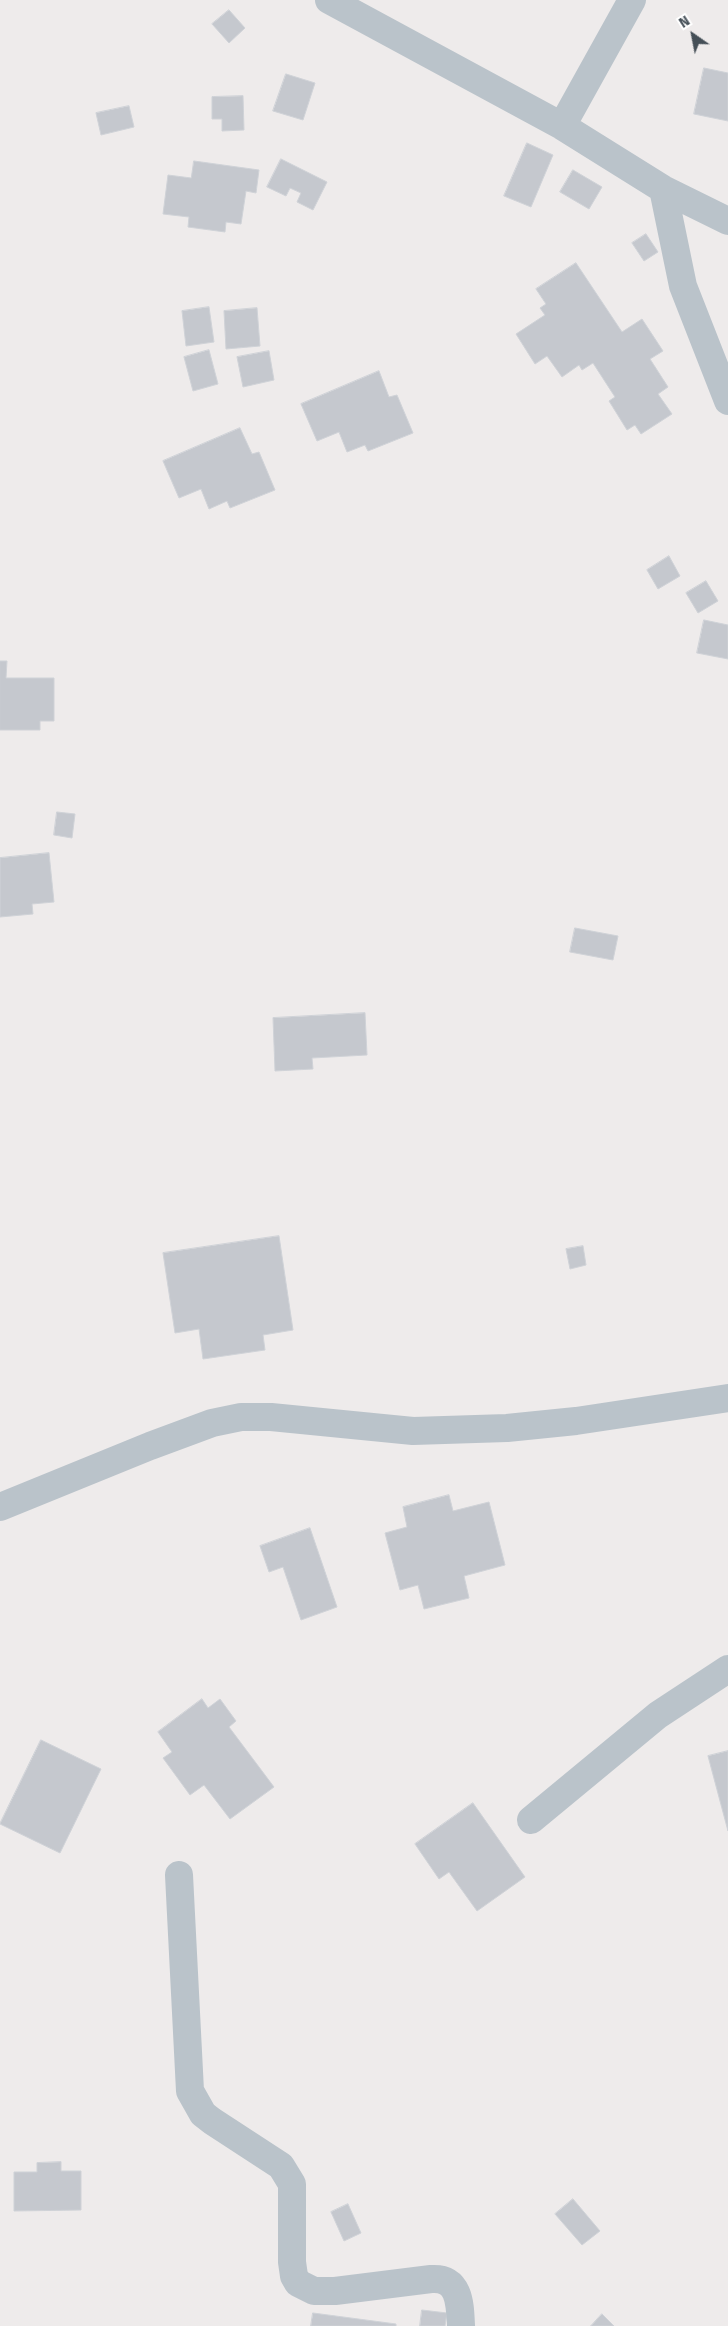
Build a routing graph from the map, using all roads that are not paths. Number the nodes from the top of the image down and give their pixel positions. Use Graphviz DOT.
graph roads {
  1 [pos="329,0"];
  2 [pos="632,0"];
  3 [pos="562,126"];
  4 [pos="663,189"];
  5 [pos="728,221"];
  6 [pos="728,401"];
  7 [pos="728,1398"];
  8 [pos="0,1507"];
  9 [pos="728,1669"];
  10 [pos="531,1820"];
  11 [pos="179,1875"];
  12 [pos="461,2326"];
  1 -- 3 [label="street"];
  2 -- 3 [label="street"];
  3 -- 4 [label="street"];
  4 -- 5 [label="street"];
  4 -- 6 [label="street"];
  7 -- 8 [label="street"];
  9 -- 10 [label="street"];
  11 -- 12 [label="street"];
}
